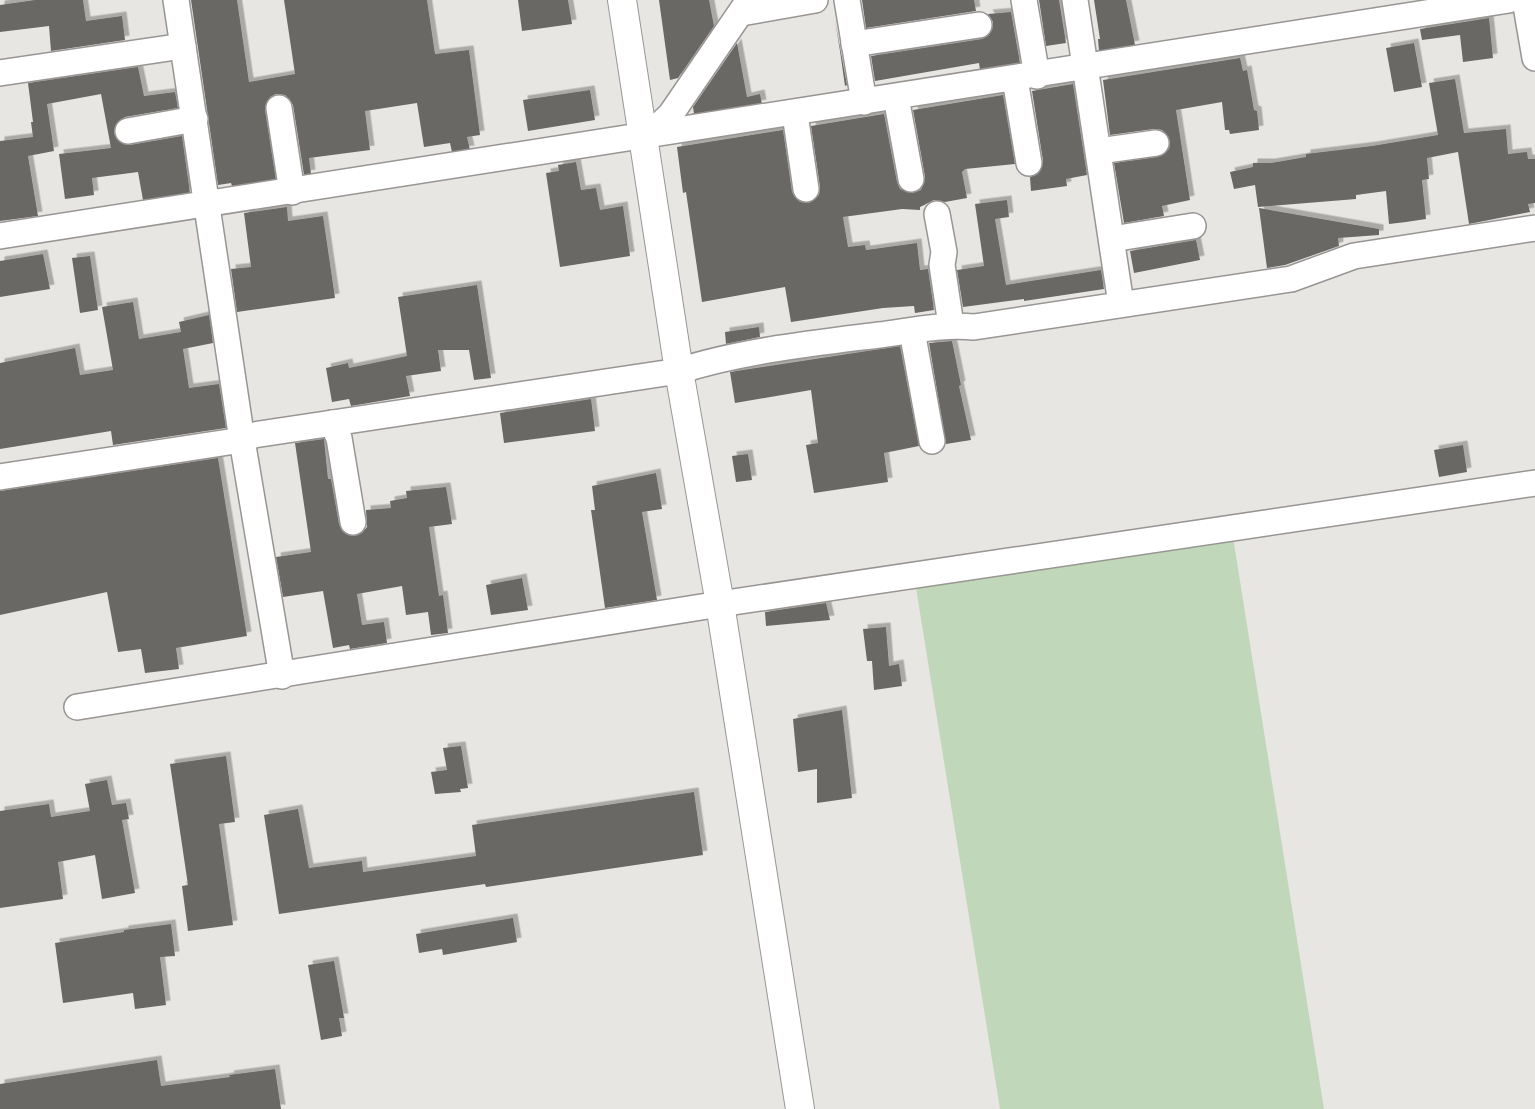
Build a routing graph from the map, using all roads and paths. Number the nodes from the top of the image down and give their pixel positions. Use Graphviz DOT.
graph roads {
  1 [pos="176,0"];
  2 [pos="622,0"];
  3 [pos="815,0"];
  4 [pos="847,0"];
  5 [pos="1024,0"];
  6 [pos="1075,0"];
  7 [pos="1508,0"];
  8 [pos="1525,0"];
  9 [pos="745,6"];
  10 [pos="980,25"];
  11 [pos="854,44"];
  12 [pos="183,46"];
  13 [pos="1535,58"];
  14 [pos="1086,66"];
  15 [pos="0,73"];
  16 [pos="1026,77"];
  17 [pos="896,97"];
  18 [pos="864,102"];
  19 [pos="279,108"];
  20 [pos="795,114"];
  21 [pos="195,119"];
  22 [pos="128,131"];
  23 [pos="645,139"];
  24 [pos="1156,143"];
  25 [pos="1099,151"];
  26 [pos="1029,163"];
  27 [pos="911,180"];
  28 [pos="806,189"];
  29 [pos="292,192"];
  30 [pos="208,204"];
  31 [pos="937,214"];
  32 [pos="1193,226"];
  33 [pos="1535,228"];
  34 [pos="0,236"];
  35 [pos="1112,239"];
  36 [pos="1121,304"];
  37 [pos="952,325"];
  38 [pos="912,331"];
  39 [pos="679,372"];
  40 [pos="332,423"];
  41 [pos="242,440"];
  42 [pos="932,441"];
  43 [pos="0,477"];
  44 [pos="1535,483"];
  45 [pos="353,522"];
  46 [pos="720,604"];
  47 [pos="282,676"];
  48 [pos="77,708"];
  49 [pos="800,1109"];
  1 -- 12 [label="street"];
  2 -- 23 [label="street"];
  3 -- 9 [label="street"];
  4 -- 11 [label="street"];
  5 -- 16 [label="street"];
  6 -- 14 [label="street"];
  7 -- 14 [label="street"];
  8 -- 13 [label="street"];
  9 -- 23 [label="street"];
  10 -- 11 [label="street"];
  11 -- 18 [label="street"];
  12 -- 15 [label="street"];
  12 -- 21 [label="street"];
  14 -- 16 [label="street"];
  14 -- 25 [label="street"];
  16 -- 17 [label="street"];
  16 -- 26 [label="street"];
  17 -- 18 [label="street"];
  17 -- 27 [label="street"];
  18 -- 20 [label="street"];
  19 -- 29 [label="street"];
  20 -- 23 [label="street"];
  20 -- 28 [label="street"];
  21 -- 22 [label="street"];
  21 -- 30 [label="street"];
  23 -- 29 [label="street"];
  23 -- 39 [label="street"];
  24 -- 25 [label="street"];
  25 -- 35 [label="street"];
  29 -- 30 [label="street"];
  30 -- 34 [label="street"];
  30 -- 41 [label="street"];
  31 -- 37 [label="street"];
  32 -- 35 [label="street"];
  33 -- 36 [label="street"];
  35 -- 36 [label="street"];
  36 -- 37 [label="street"];
  37 -- 38 [label="street"];
  38 -- 39 [label="street"];
  38 -- 42 [label="street"];
  39 -- 40 [label="street"];
  39 -- 46 [label="street"];
  40 -- 41 [label="street"];
  40 -- 45 [label="street"];
  41 -- 43 [label="street"];
  41 -- 47 [label="street"];
  44 -- 46 [label="street"];
  46 -- 47 [label="street"];
  46 -- 49 [label="street"];
  47 -- 48 [label="street"];
}
